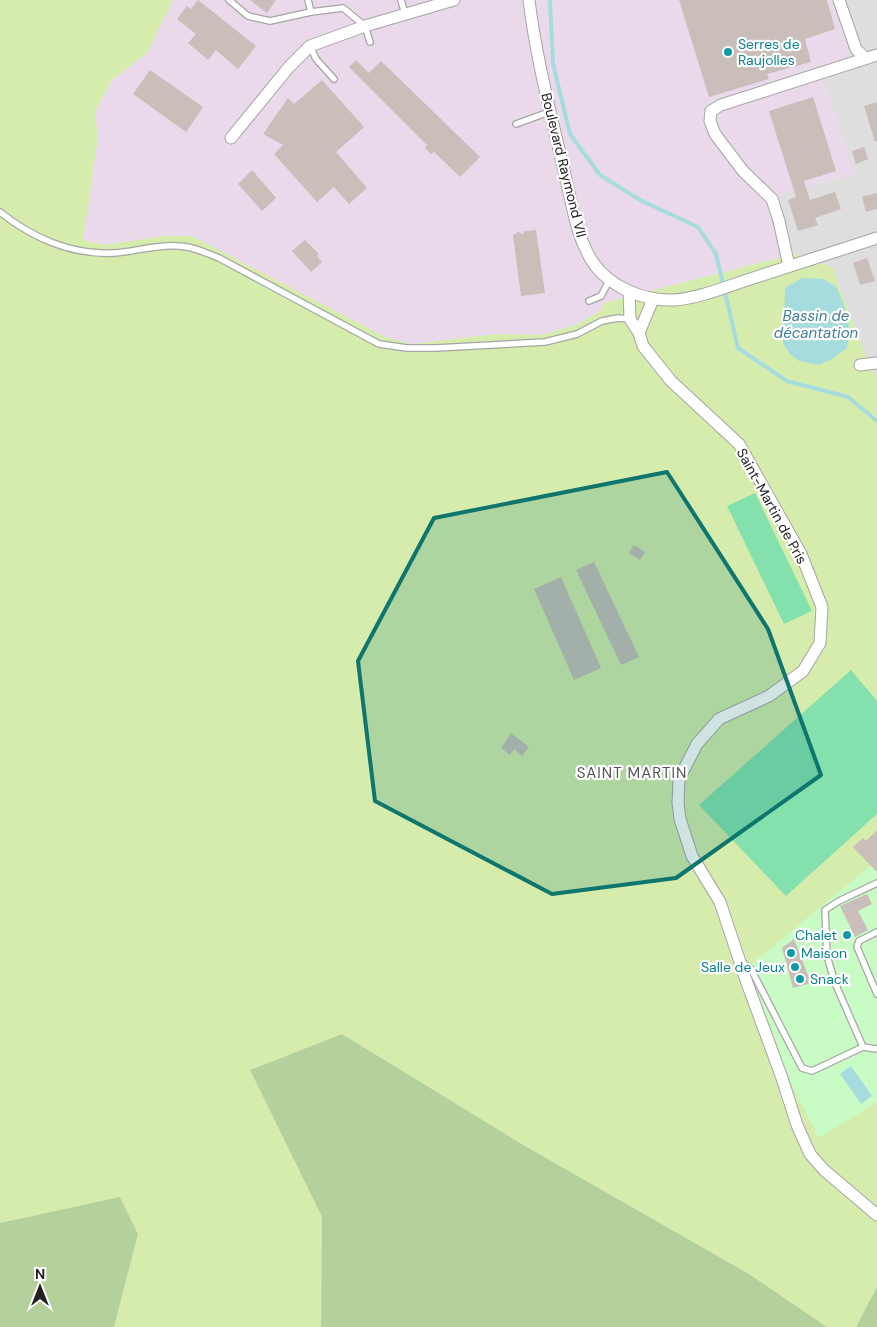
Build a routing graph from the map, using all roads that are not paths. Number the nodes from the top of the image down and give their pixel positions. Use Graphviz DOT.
graph roads {
  1 [pos="229,0"];
  2 [pos="308,0"];
  3 [pos="401,0"];
  4 [pos="454,0"];
  5 [pos="530,0"];
  6 [pos="839,0"];
  7 [pos="311,12"];
  8 [pos="405,14"];
  9 [pos="365,26"];
  10 [pos="370,42"];
  11 [pos="310,46"];
  12 [pos="877,55"];
  13 [pos="865,58"];
  14 [pos="334,79"];
  15 [pos="549,112"];
  16 [pos="516,124"];
  17 [pos="231,138"];
  18 [pos="0,212"];
  19 [pos="877,238"];
  20 [pos="789,266"];
  21 [pos="610,280"];
  22 [pos="629,292"];
  23 [pos="653,299"];
  24 [pos="589,301"];
  25 [pos="630,319"];
  26 [pos="644,321"];
  27 [pos="639,333"];
  28 [pos="877,363"];
  29 [pos="860,365"];
  30 [pos="877,883"];
  31 [pos="877,932"];
  32 [pos="739,960"];
  33 [pos="877,994"];
  34 [pos="863,1047"];
  35 [pos="877,1049"];
  36 [pos="877,1215"];
  1 -- 7 [label="lane"];
  2 -- 7 [label="lane"];
  3 -- 8 [label="lane"];
  4 -- 8 [label="street"];
  5 -- 15 [label="street, Boulevard Raymond VII"];
  6 -- 13 [label="street"];
  7 -- 9 [label="lane"];
  8 -- 9 [label="street"];
  9 -- 10 [label="lane"];
  9 -- 11 [label="street"];
  11 -- 14 [label="lane"];
  11 -- 17 [label="street"];
  12 -- 13 [label="street"];
  13 -- 20 [label="street"];
  15 -- 16 [label="lane"];
  15 -- 21 [label="street, Boulevard Raymond VII"];
  18 -- 25 [label="lane"];
  19 -- 20 [label="street, Boulevard Raymond VII"];
  20 -- 23 [label="street, Boulevard Raymond VII"];
  21 -- 22 [label="street, Boulevard Raymond VII"];
  21 -- 24 [label="lane"];
  22 -- 23 [label="street, Boulevard Raymond VII"];
  22 -- 25 [label="street"];
  23 -- 26 [label="street"];
  25 -- 26 [label="lane"];
  25 -- 27 [label="street, Saint-Martin de Pris"];
  26 -- 27 [label="street"];
  27 -- 32 [label="street, Saint-Martin de Pris"];
  28 -- 29 [label="street"];
  30 -- 34 [label="lane"];
  31 -- 33 [label="lane"];
  32 -- 34 [label="lane"];
  32 -- 36 [label="street, Saint-Martin de Pris"];
  34 -- 35 [label="lane"];
}
